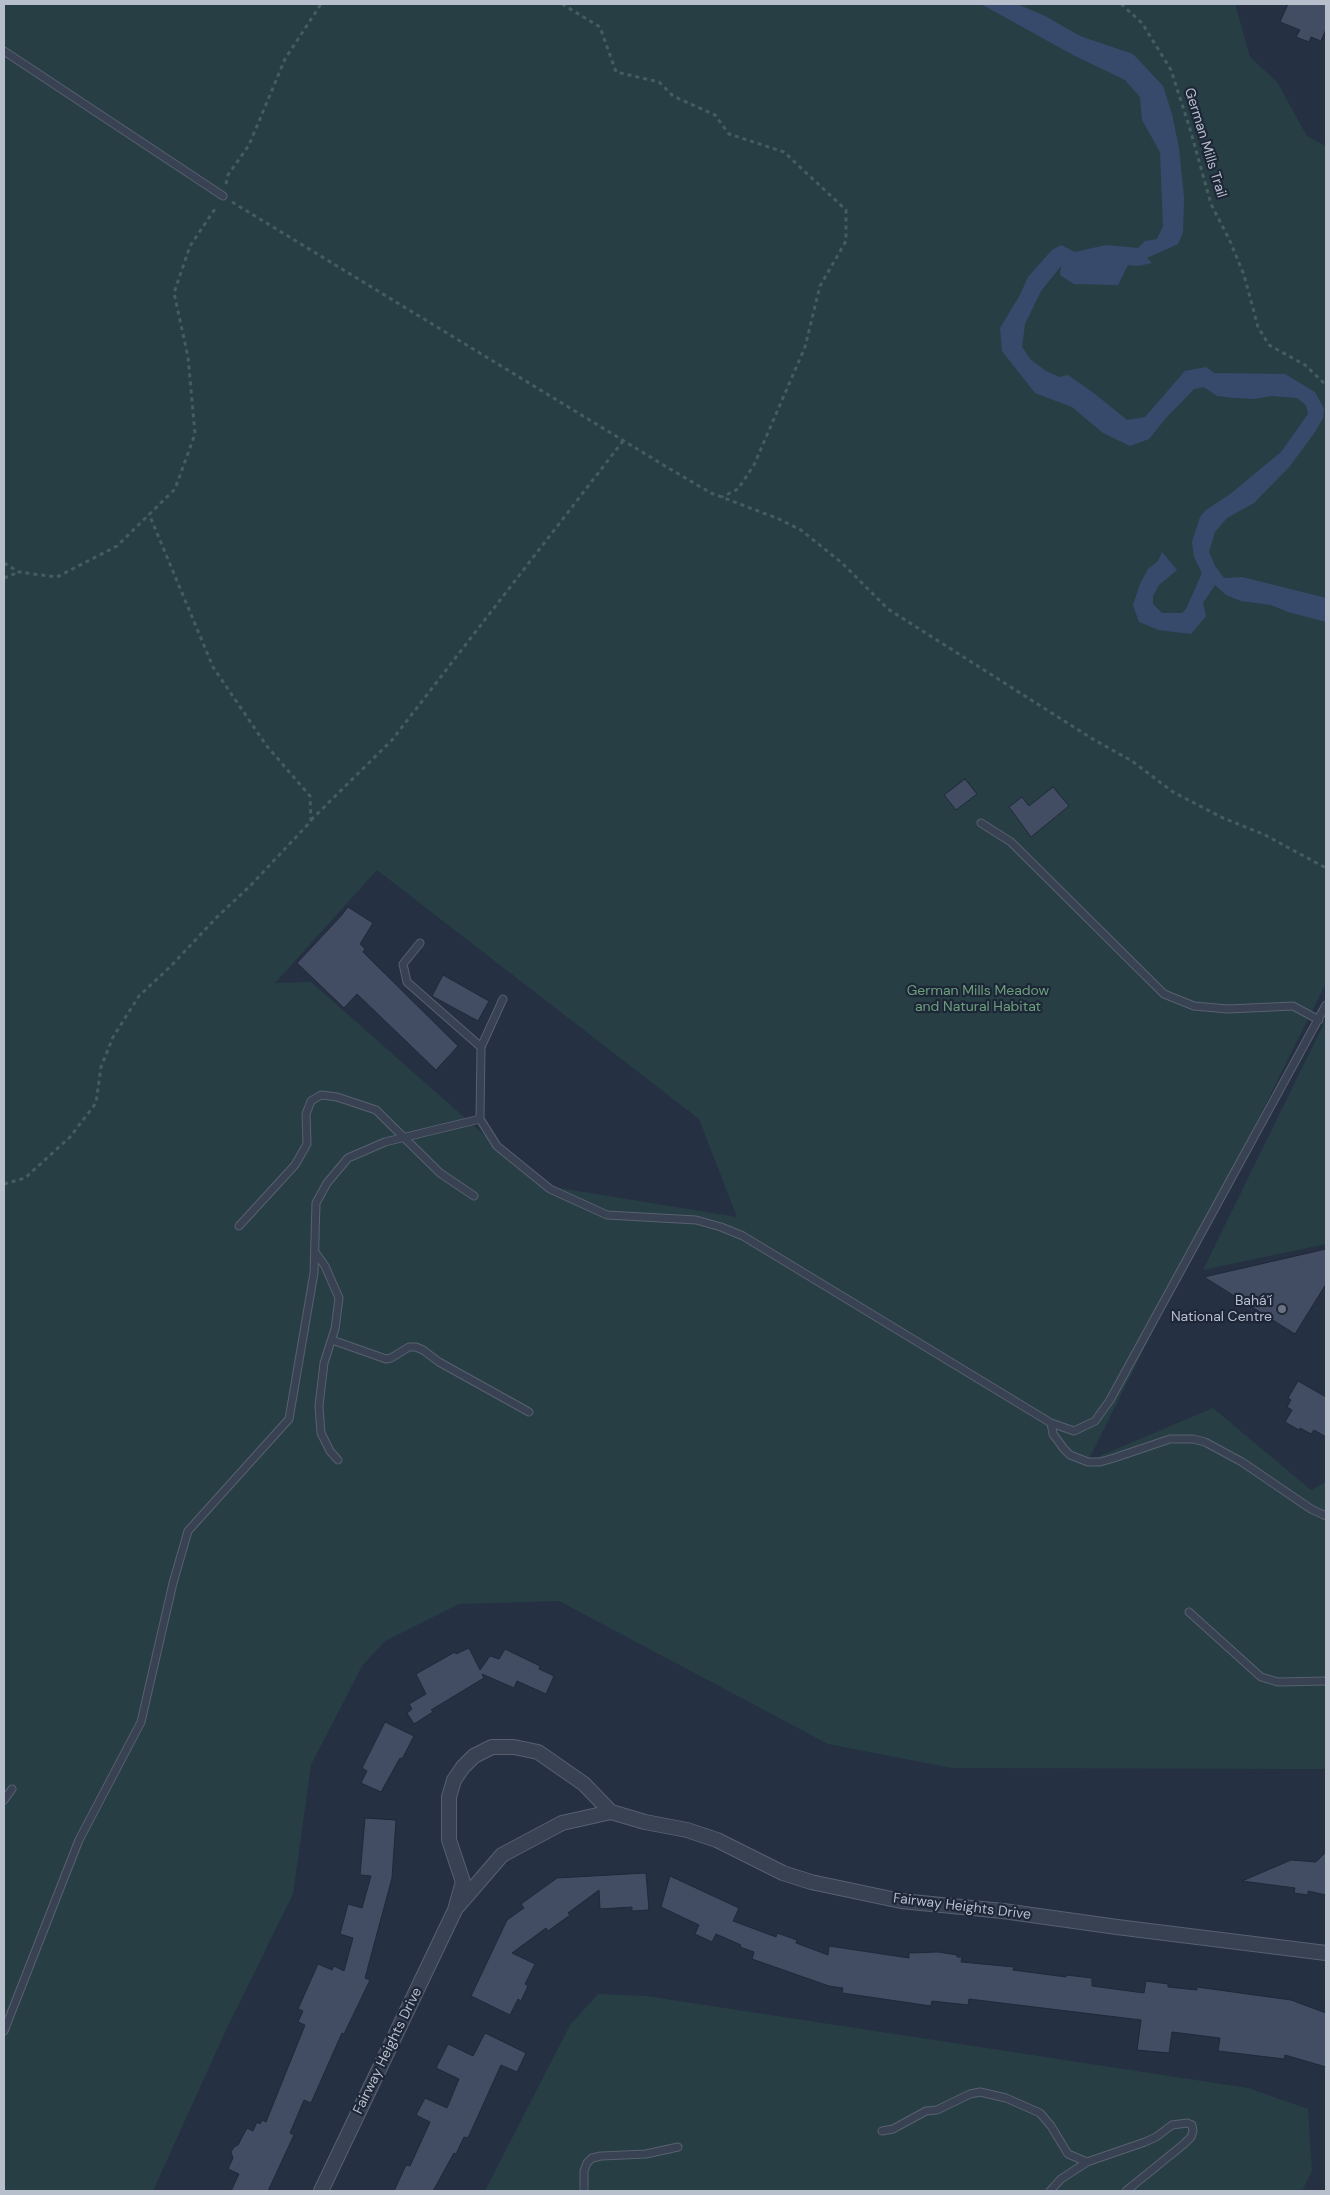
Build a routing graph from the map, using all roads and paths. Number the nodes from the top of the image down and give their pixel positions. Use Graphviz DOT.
graph roads {
  1 [pos="321,4"];
  2 [pos="562,4"];
  3 [pos="1121,4"];
  4 [pos="4,51"];
  5 [pos="223,196"];
  6 [pos="1326,385"];
  7 [pos="623,441"];
  8 [pos="722,497"];
  9 [pos="149,514"];
  10 [pos="4,562"];
  11 [pos="18,572"];
  12 [pos="4,578"];
  13 [pos="311,821"];
  14 [pos="981,823"];
  15 [pos="1326,868"];
  16 [pos="420,943"];
  17 [pos="502,1000"];
  18 [pos="1326,1006"];
  19 [pos="1319,1020"];
  20 [pos="481,1047"];
  21 [pos="480,1119"];
  22 [pos="404,1138"];
  23 [pos="4,1184"];
  24 [pos="474,1196"];
  25 [pos="238,1226"];
  26 [pos="315,1252"];
  27 [pos="332,1340"];
  28 [pos="529,1412"];
  29 [pos="1051,1423"];
  30 [pos="338,1460"];
  31 [pos="1326,1516"];
  32 [pos="1190,1612"];
  33 [pos="1326,1680"];
  34 [pos="12,1789"];
  35 [pos="4,1800"];
  36 [pos="611,1812"];
  37 [pos="455,1910"];
  38 [pos="1326,1953"];
  39 [pos="4,2031"];
  40 [pos="882,2130"];
  41 [pos="678,2147"];
  42 [pos="1087,2162"];
  43 [pos="321,2191"];
  44 [pos="584,2191"];
  45 [pos="1050,2191"];
  46 [pos="1126,2191"];
  1 -- 5 [label="path"];
  2 -- 8 [label="path"];
  3 -- 6 [label="path, German Mills Trail"];
  4 -- 5 [label="lane"];
  5 -- 7 [label="path"];
  5 -- 9 [label="path"];
  7 -- 8 [label="path"];
  7 -- 13 [label="path"];
  8 -- 15 [label="path"];
  9 -- 11 [label="path"];
  9 -- 13 [label="path"];
  10 -- 11 [label="path"];
  11 -- 12 [label="path"];
  13 -- 23 [label="path"];
  14 -- 19 [label="lane"];
  16 -- 20 [label="lane"];
  17 -- 20 [label="lane"];
  18 -- 19 [label="lane"];
  19 -- 29 [label="lane"];
  20 -- 21 [label="lane"];
  21 -- 22 [label="lane"];
  21 -- 29 [label="lane"];
  22 -- 24 [label="lane"];
  22 -- 25 [label="lane"];
  22 -- 26 [label="lane"];
  26 -- 27 [label="lane"];
  26 -- 39 [label="lane"];
  27 -- 28 [label="lane"];
  27 -- 30 [label="lane"];
  29 -- 31 [label="lane"];
  32 -- 33 [label="lane"];
  34 -- 35 [label="lane"];
  36 -- 37 [label="street, Fairway Heights Drive"];
  36 -- 37 [label="street, Fairway Heights Drive"];
  36 -- 38 [label="street, Fairway Heights Drive"];
  37 -- 43 [label="street, Fairway Heights Drive"];
  40 -- 42 [label="lane"];
  41 -- 44 [label="lane"];
  42 -- 45 [label="lane"];
  42 -- 46 [label="lane"];
}
